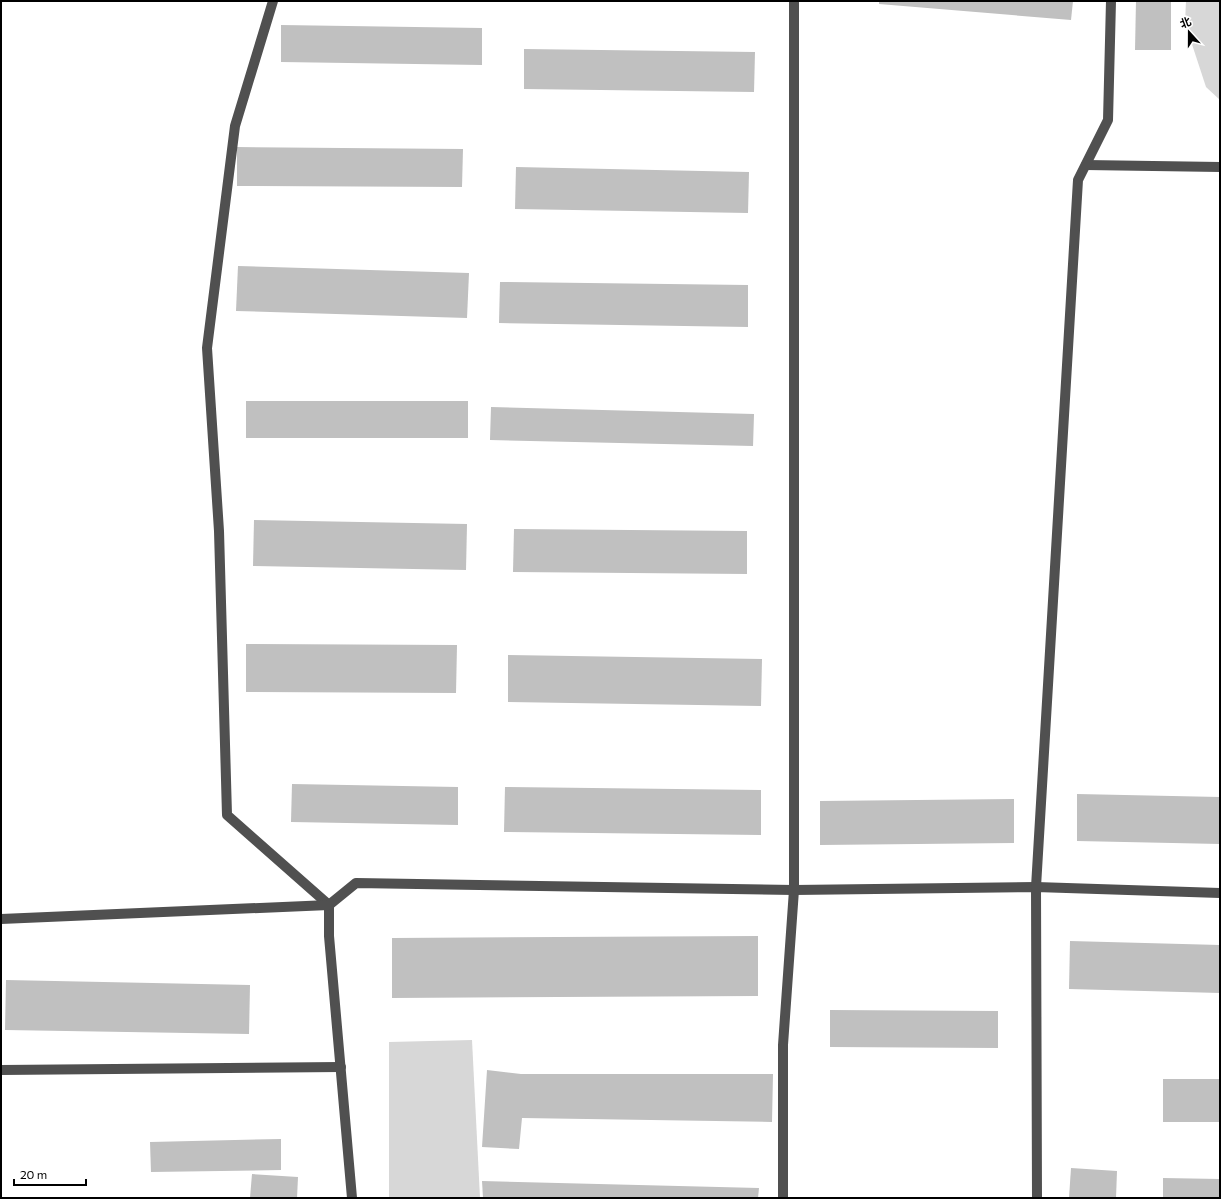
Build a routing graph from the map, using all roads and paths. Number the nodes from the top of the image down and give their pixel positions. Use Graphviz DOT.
graph roads {
  1 [pos="273,1"];
  2 [pos="794,1"];
  3 [pos="1111,1"];
  4 [pos="1086,165"];
  5 [pos="1220,167"];
  6 [pos="1036,887"];
  7 [pos="794,890"];
  8 [pos="1220,893"];
  9 [pos="329,905"];
  10 [pos="1,919"];
  11 [pos="341,1067"];
  12 [pos="1,1070"];
  13 [pos="352,1198"];
  14 [pos="783,1198"];
  15 [pos="1037,1198"];
  1 -- 9 [label="street"];
  2 -- 7 [label="street"];
  3 -- 4 [label="street"];
  4 -- 5 [label="street"];
  4 -- 6 [label="street"];
  6 -- 7 [label="street"];
  6 -- 8 [label="street"];
  6 -- 15 [label="street"];
  7 -- 9 [label="street"];
  7 -- 14 [label="street"];
  9 -- 10 [label="street"];
  9 -- 11 [label="street"];
  11 -- 12 [label="street"];
  11 -- 13 [label="street"];
}
